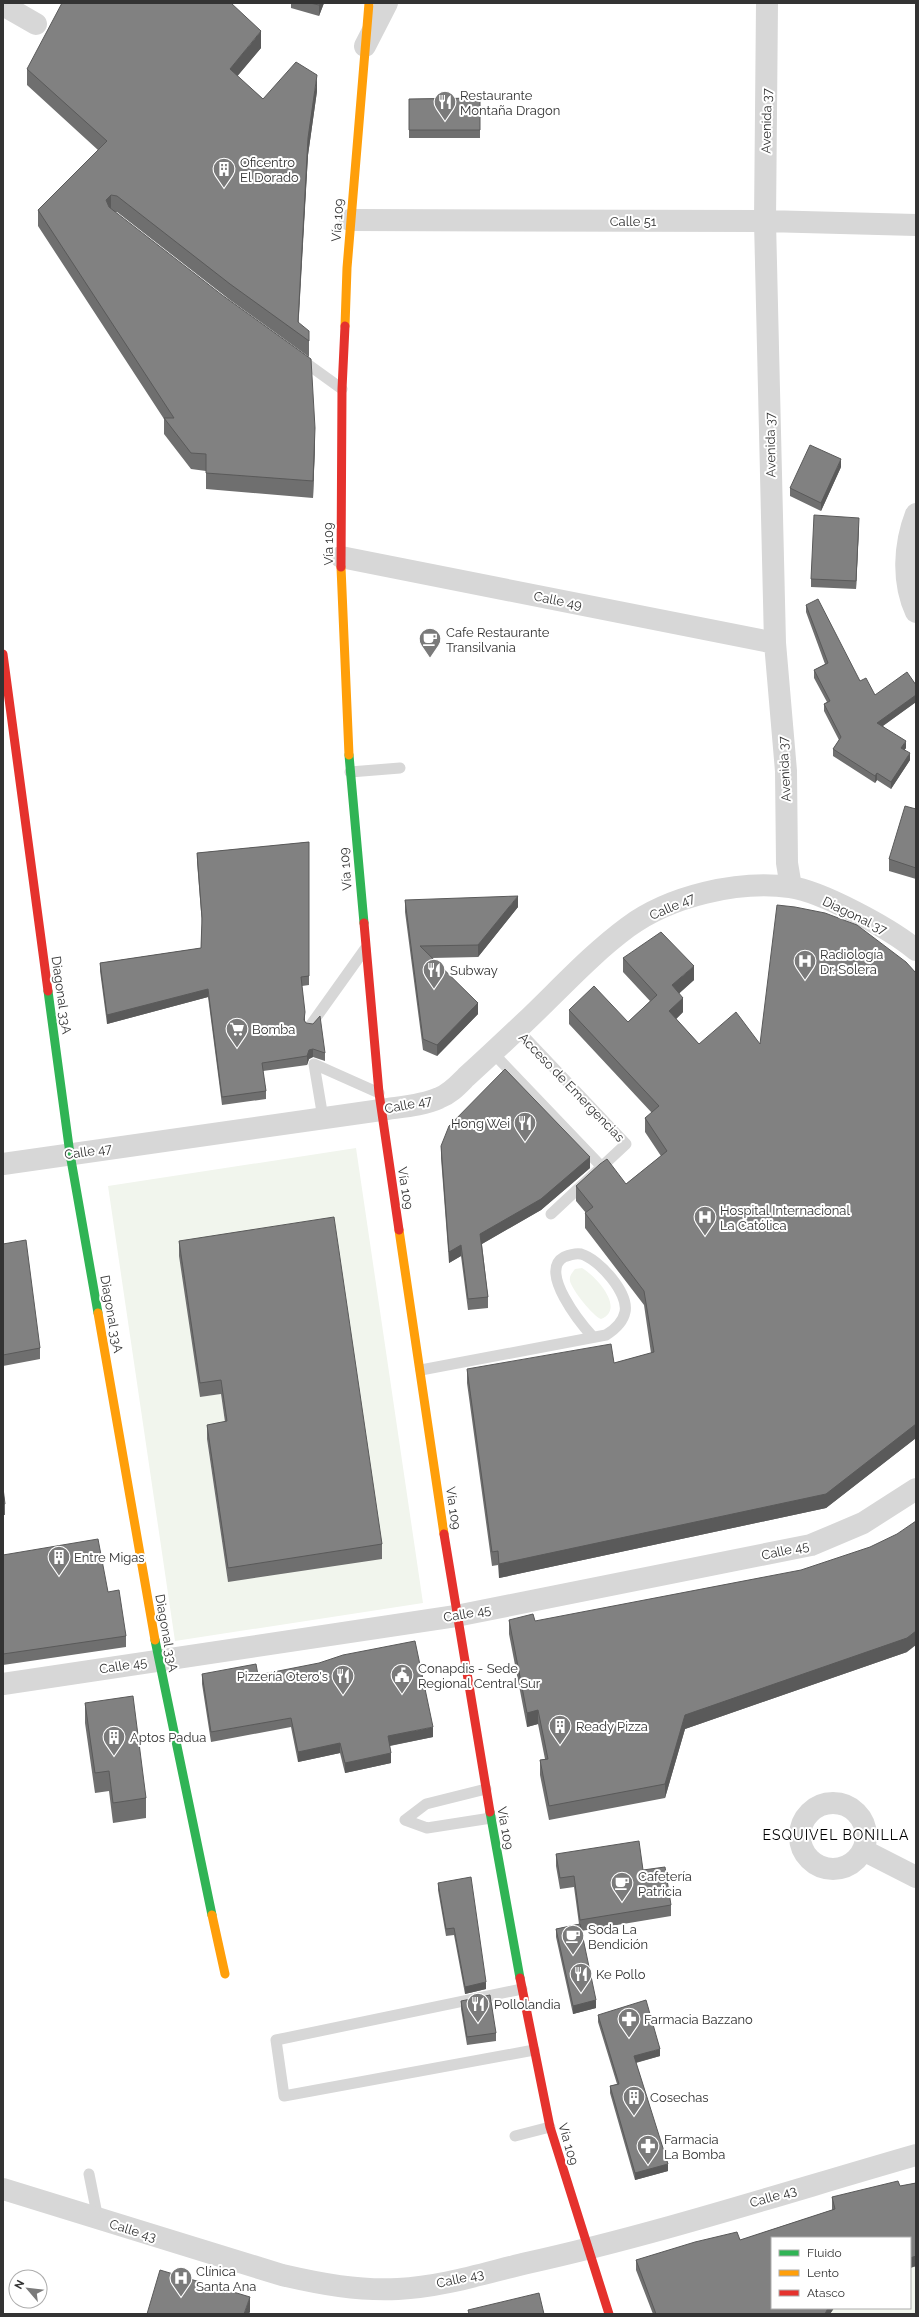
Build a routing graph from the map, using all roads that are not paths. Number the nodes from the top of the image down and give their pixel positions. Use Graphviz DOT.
graph roads {
  1 [pos="369,3"];
  2 [pos="387,3"];
  3 [pos="767,3"];
  4 [pos="3,5"];
  5 [pos="36,24"];
  6 [pos="365,46"];
  7 [pos="350,220"];
  8 [pos="765,221"];
  9 [pos="916,225"];
  10 [pos="292,354"];
  11 [pos="342,389"];
  12 [pos="916,514"];
  13 [pos="341,557"];
  14 [pos="916,612"];
  15 [pos="775,643"];
  16 [pos="3,654"];
  17 [pos="400,768"];
  18 [pos="350,772"];
  19 [pos="791,887"];
  20 [pos="365,948"];
  21 [pos="916,950"];
  22 [pos="310,1026"];
  23 [pos="517,1029"];
  24 [pos="494,1053"];
  25 [pos="380,1101"];
  26 [pos="322,1118"];
  27 [pos="70,1154"];
  28 [pos="3,1164"];
  29 [pos="602,1167"];
  30 [pos="551,1214"];
  31 [pos="593,1337"];
  32 [pos="421,1370"];
  33 [pos="916,1489"];
  34 [pos="456,1616"];
  35 [pos="158,1659"];
  36 [pos="3,1684"];
  37 [pos="486,1790"];
  38 [pos="491,1818"];
  39 [pos="863,1850"];
  40 [pos="916,1877"];
  41 [pos="225,1974"];
  42 [pos="522,1989"];
  43 [pos="534,2050"];
  44 [pos="550,2127"];
  45 [pos="515,2136"];
  46 [pos="916,2155"];
  47 [pos="89,2174"];
  48 [pos="3,2189"];
  49 [pos="98,2219"];
  50 [pos="588,2250"];
  51 [pos="609,2314"];
  1 -- 6 [label="main road, Vía 109"];
  2 -- 6 [label="street"];
  3 -- 8 [label="street, Avenida 37"];
  4 -- 5 [label="street"];
  6 -- 7 [label="main road, Vía 109"];
  7 -- 8 [label="street, Calle 51"];
  7 -- 11 [label="main road, Vía 109"];
  8 -- 9 [label="street, Calle 51"];
  8 -- 15 [label="street, Avenida 37"];
  10 -- 11 [label="lane"];
  11 -- 13 [label="main road, Vía 109"];
  12 -- 14 [label="street"];
  13 -- 15 [label="street, Calle 49"];
  13 -- 18 [label="main road, Vía 109"];
  15 -- 19 [label="street, Avenida 37"];
  16 -- 27 [label="main road, Diagonal 33A"];
  17 -- 18 [label="lane"];
  18 -- 20 [label="main road, Vía 109"];
  19 -- 21 [label="street, Diagonal 37"];
  19 -- 23 [label="street, Calle 47"];
  20 -- 22 [label="lane"];
  20 -- 25 [label="main road, Vía 109"];
  23 -- 24 [label="street, Calle 47"];
  23 -- 29 [label="lane, Acceso de Emergencias"];
  24 -- 25 [label="street, Calle 47"];
  24 -- 29 [label="lane"];
  25 -- 26 [label="street, Calle 47"];
  25 -- 26 [label="lane"];
  25 -- 32 [label="main road, Vía 109"];
  26 -- 27 [label="street, Calle 47"];
  27 -- 28 [label="street, Calle 47"];
  27 -- 35 [label="main road, Diagonal 33A"];
  29 -- 30 [label="lane"];
  31 -- 31 [label="lane"];
  31 -- 32 [label="lane"];
  32 -- 34 [label="main road, Vía 109"];
  33 -- 34 [label="street, Calle 45"];
  34 -- 35 [label="street, Calle 45"];
  34 -- 37 [label="main road, Vía 109"];
  35 -- 36 [label="street, Calle 45"];
  35 -- 41 [label="main road, Diagonal 33A"];
  37 -- 38 [label="main road, Vía 109"];
  37 -- 38 [label="lane"];
  38 -- 42 [label="main road, Vía 109"];
  39 -- 40 [label="street"];
  42 -- 43 [label="main road, Vía 109"];
  42 -- 43 [label="lane"];
  43 -- 44 [label="main road, Vía 109"];
  44 -- 45 [label="lane"];
  44 -- 50 [label="main road, Vía 109"];
  46 -- 50 [label="street, Calle 43"];
  47 -- 49 [label="lane"];
  48 -- 49 [label="street, Calle 43"];
  49 -- 50 [label="street, Calle 43"];
  50 -- 51 [label="main road, Vía 109"];
}
